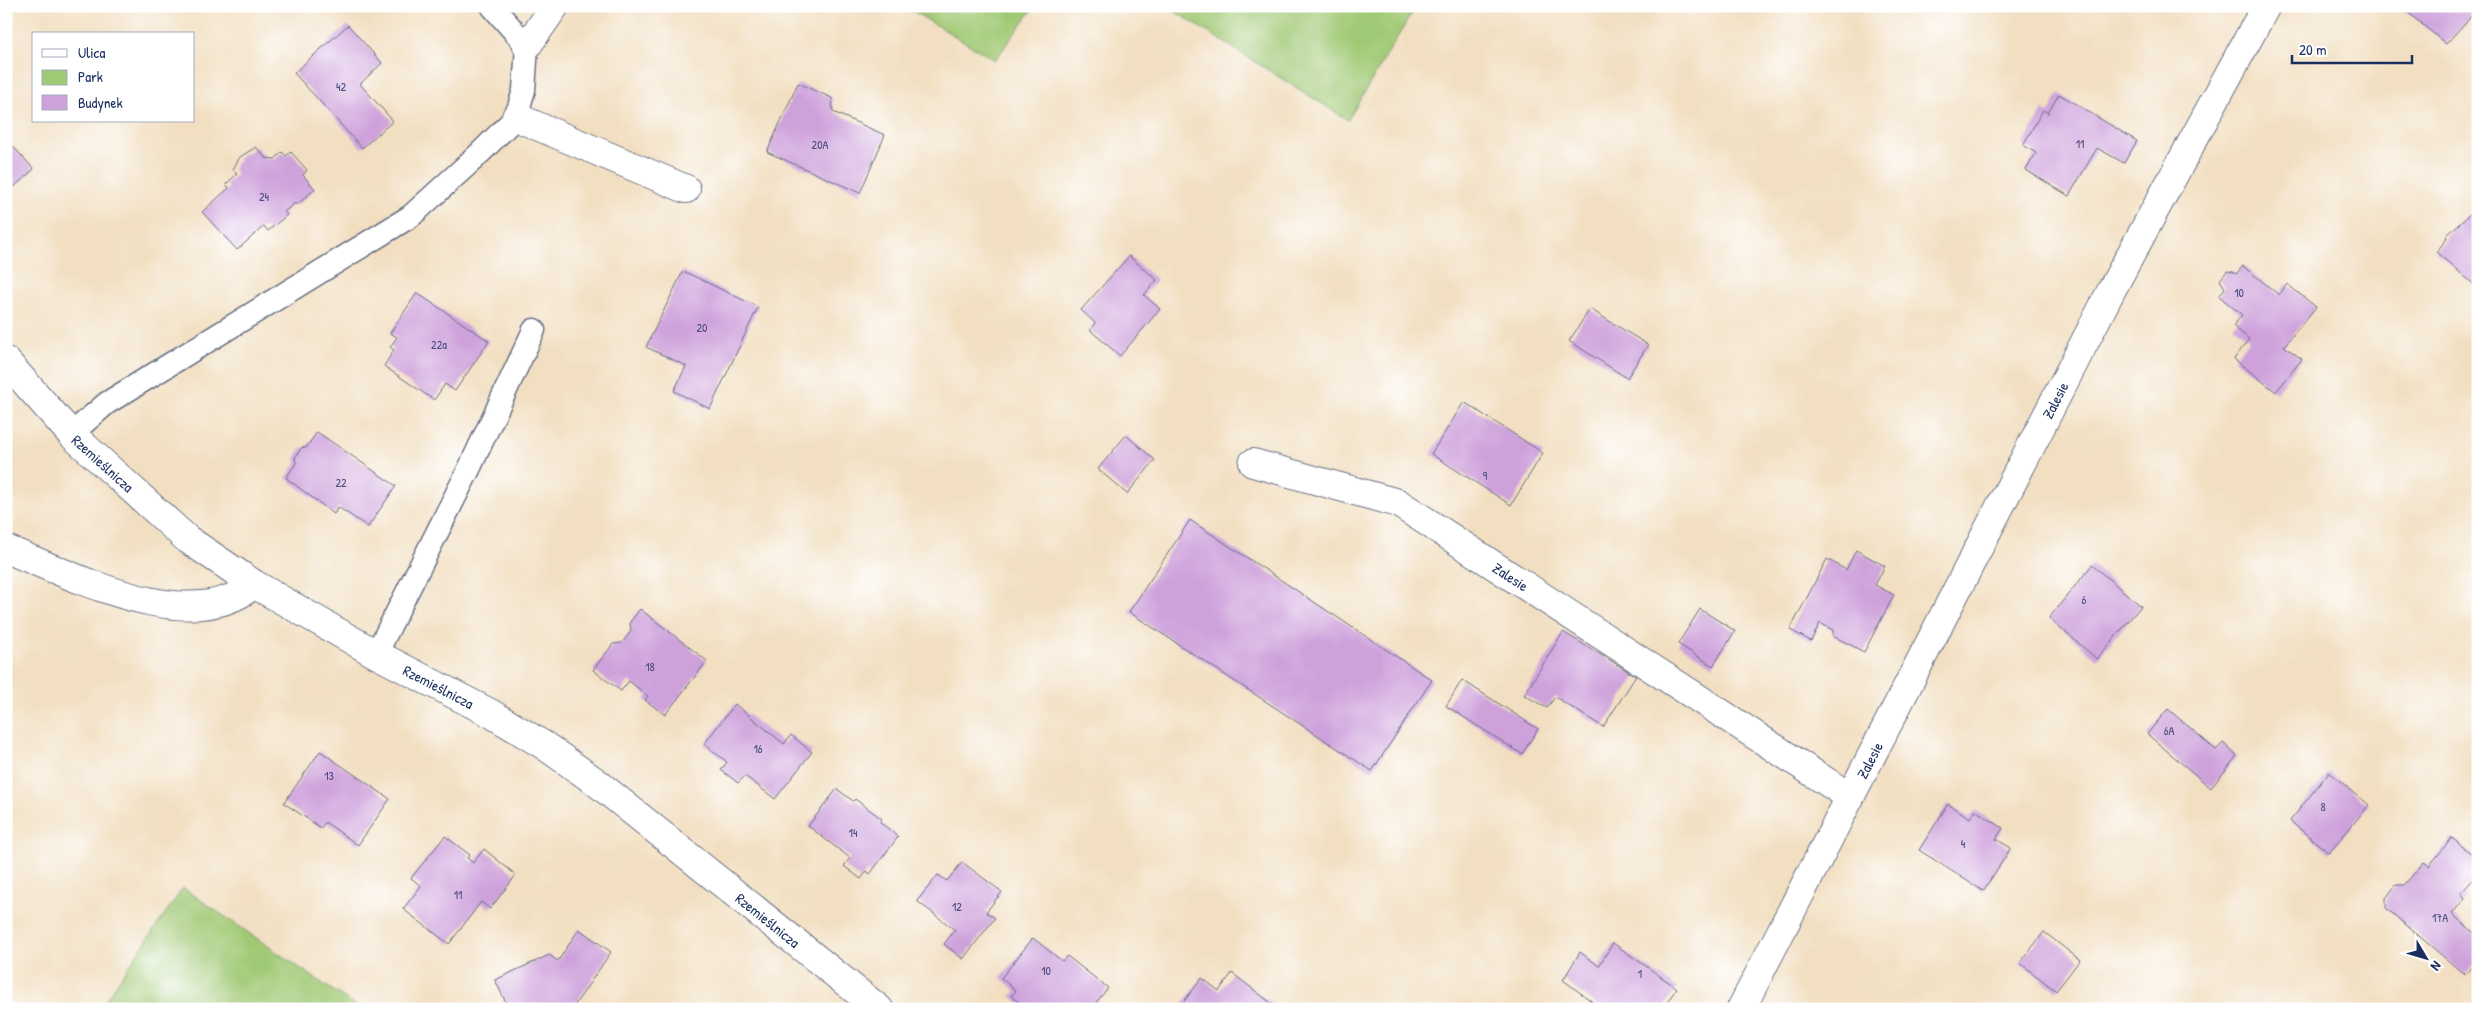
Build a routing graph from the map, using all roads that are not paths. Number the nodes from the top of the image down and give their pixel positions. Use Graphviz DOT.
graph roads {
  1 [pos="492,6"];
  2 [pos="555,6"];
  3 [pos="2266,6"];
  4 [pos="527,46"];
  5 [pos="516,116"];
  6 [pos="686,189"];
  7 [pos="534,330"];
  8 [pos="6,361"];
  9 [pos="72,434"];
  10 [pos="1253,462"];
  11 [pos="6,549"];
  12 [pos="254,584"];
  13 [pos="376,654"];
  14 [pos="1850,797"];
  15 [pos="880,1009"];
  16 [pos="1741,1009"];
  1 -- 4 [label="lane"];
  2 -- 4 [label="street"];
  3 -- 14 [label="street, Zalesie"];
  4 -- 5 [label="lane"];
  5 -- 6 [label="street"];
  5 -- 9 [label="lane"];
  7 -- 13 [label="lane"];
  8 -- 9 [label="street, Rzemieślnicza"];
  9 -- 12 [label="street, Rzemieślnicza"];
  10 -- 14 [label="street, Zalesie"];
  11 -- 12 [label="street"];
  12 -- 13 [label="street, Rzemieślnicza"];
  13 -- 15 [label="street, Rzemieślnicza"];
  14 -- 16 [label="street, Zalesie"];
}
